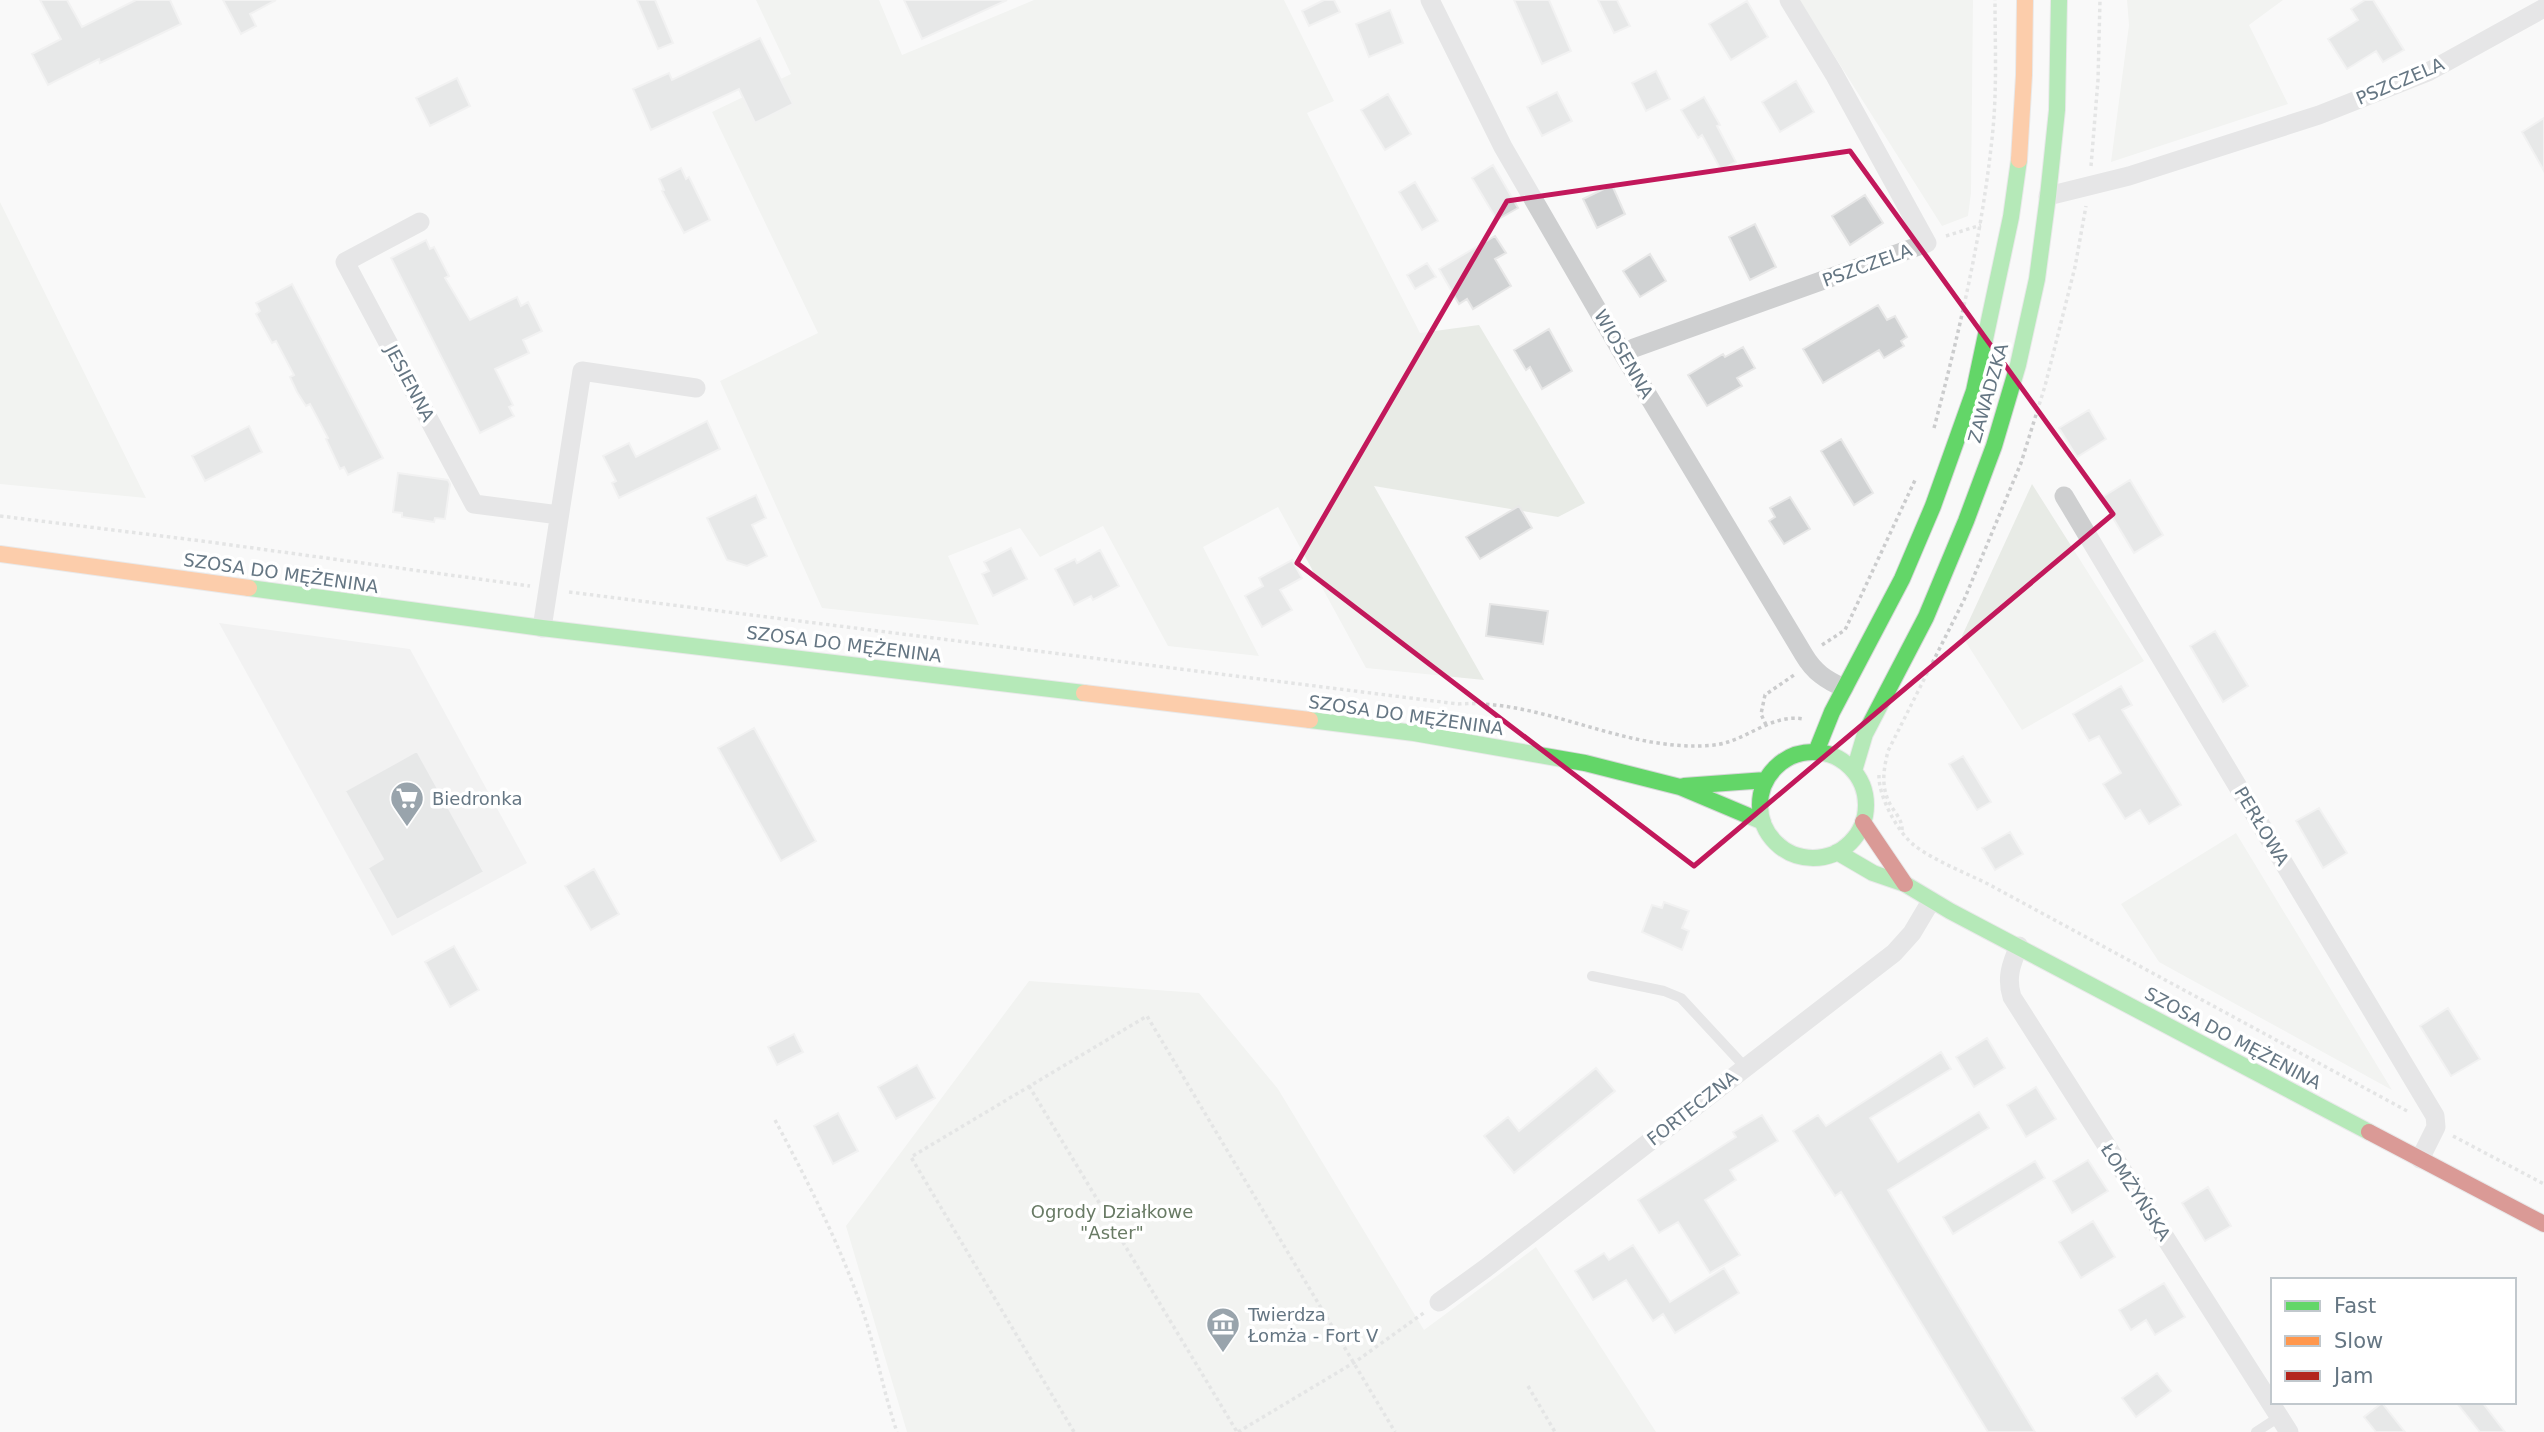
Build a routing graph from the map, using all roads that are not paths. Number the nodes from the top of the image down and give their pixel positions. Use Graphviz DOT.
graph roads {
  1 [pos="1430,0"];
  2 [pos="1789,0"];
  3 [pos="2025,0"];
  4 [pos="2059,0"];
  5 [pos="2544,8"];
  6 [pos="2048,196"];
  7 [pos="419,222"];
  8 [pos="1623,354"];
  9 [pos="696,388"];
  10 [pos="2064,496"];
  11 [pos="1949,513"];
  12 [pos="559,515"];
  13 [pos="0,554"];
  14 [pos="541,628"];
  15 [pos="1844,688"];
  16 [pos="1816,752"];
  17 [pos="1854,771"];
  18 [pos="1766,780"];
  19 [pos="1680,787"];
  20 [pos="1763,822"];
  21 [pos="1863,822"];
  22 [pos="1837,852"];
  23 [pos="1905,884"];
  24 [pos="1931,901"];
  25 [pos="2019,946"];
  26 [pos="1592,976"];
  27 [pos="1745,1067"];
  28 [pos="2420,1159"];
  29 [pos="2544,1224"];
  30 [pos="1439,1302"];
  31 [pos="2271,1404"];
  32 [pos="2271,1404"];
  33 [pos="2284,1424"];
  34 [pos="2256,1432"];
  1 -- 8 [label="street, WIOSENNA"];
  2 -- 8 [label="street, PSZCZELA"];
  3 -- 11 [label="main road, ZAWADZKA"];
  4 -- 6 [label="main road, ZAWADZKA"];
  5 -- 6 [label="street, PSZCZELA"];
  6 -- 11 [label="main road, ZAWADZKA"];
  7 -- 12 [label="street, JESIENNA"];
  8 -- 15 [label="street, WIOSENNA"];
  9 -- 12 [label="street"];
  10 -- 28 [label="street, PERŁOWA"];
  11 -- 15 [label="main road, ZAWADZKA"];
  11 -- 17 [label="main road, ZAWADZKA"];
  12 -- 14 [label="street"];
  13 -- 14 [label="main road, SZOSA DO MĘŻENINA"];
  14 -- 19 [label="main road, SZOSA DO MĘŻENINA"];
  15 -- 16 [label="main road, ZAWADZKA"];
  16 -- 17 [label="main road"];
  16 -- 18 [label="main road"];
  17 -- 21 [label="main road"];
  18 -- 19 [label="main road, SZOSA DO MĘŻENINA"];
  18 -- 20 [label="main road"];
  19 -- 20 [label="main road, SZOSA DO MĘŻENINA"];
  20 -- 22 [label="main road"];
  21 -- 22 [label="main road"];
  21 -- 23 [label="main road, SZOSA DO MĘŻENINA"];
  22 -- 23 [label="main road, SZOSA DO MĘŻENINA"];
  23 -- 24 [label="main road, SZOSA DO MĘŻENINA"];
  24 -- 25 [label="main road, SZOSA DO MĘŻENINA"];
  24 -- 27 [label="street, FORTECZNA"];
  25 -- 28 [label="main road, SZOSA DO MĘŻENINA"];
  25 -- 32 [label="street, ŁOMŻYŃSKA"];
  26 -- 27 [label="lane"];
  27 -- 30 [label="street, FORTECZNA"];
  28 -- 29 [label="main road, SZOSA DO MĘŻENINA"];
  31 -- 33 [label="street, ŁOMŻYŃSKA"];
  33 -- 34 [label="lane"];
}
